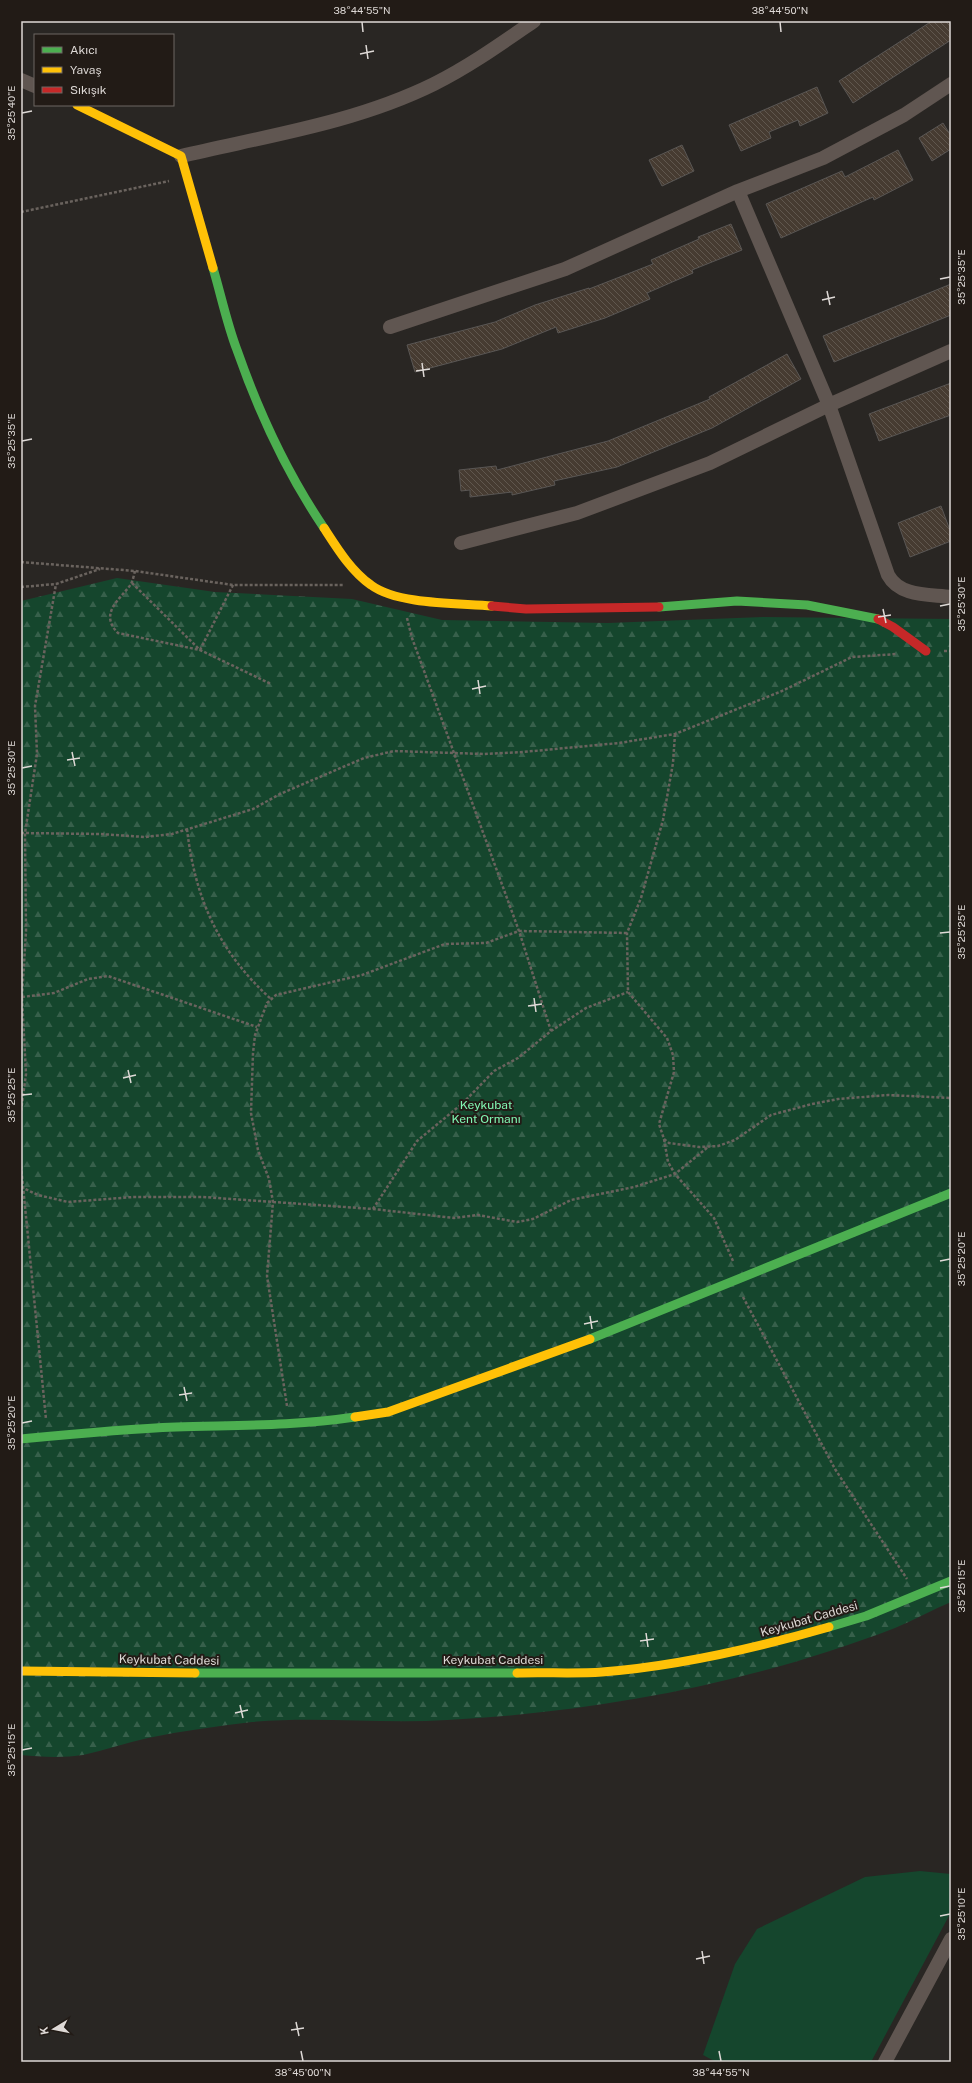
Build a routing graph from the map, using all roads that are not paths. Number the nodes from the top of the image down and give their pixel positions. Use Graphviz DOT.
graph roads {
  1 [pos="534,21"];
  2 [pos="21,80"];
  3 [pos="951,84"];
  4 [pos="34,86"];
  5 [pos="79,106"];
  6 [pos="181,156"];
  7 [pos="738,191"];
  8 [pos="390,326"];
  9 [pos="951,351"];
  10 [pos="829,405"];
  11 [pos="461,543"];
  12 [pos="951,597"];
  13 [pos="926,651"];
  14 [pos="951,1193"];
  15 [pos="21,1438"];
  16 [pos="951,1581"];
  17 [pos="21,1671"];
  18 [pos="951,1939"];
  19 [pos="885,2062"];
  1 -- 6 [label="street"];
  2 -- 4 [label="street"];
  3 -- 7 [label="street"];
  5 -- 6 [label="street"];
  6 -- 13 [label="street"];
  7 -- 8 [label="street"];
  7 -- 10 [label="street"];
  9 -- 10 [label="street"];
  10 -- 11 [label="street"];
  10 -- 12 [label="street"];
  14 -- 15 [label="street"];
  16 -- 17 [label="street, Keykubat Caddesi"];
  18 -- 19 [label="street"];
}
